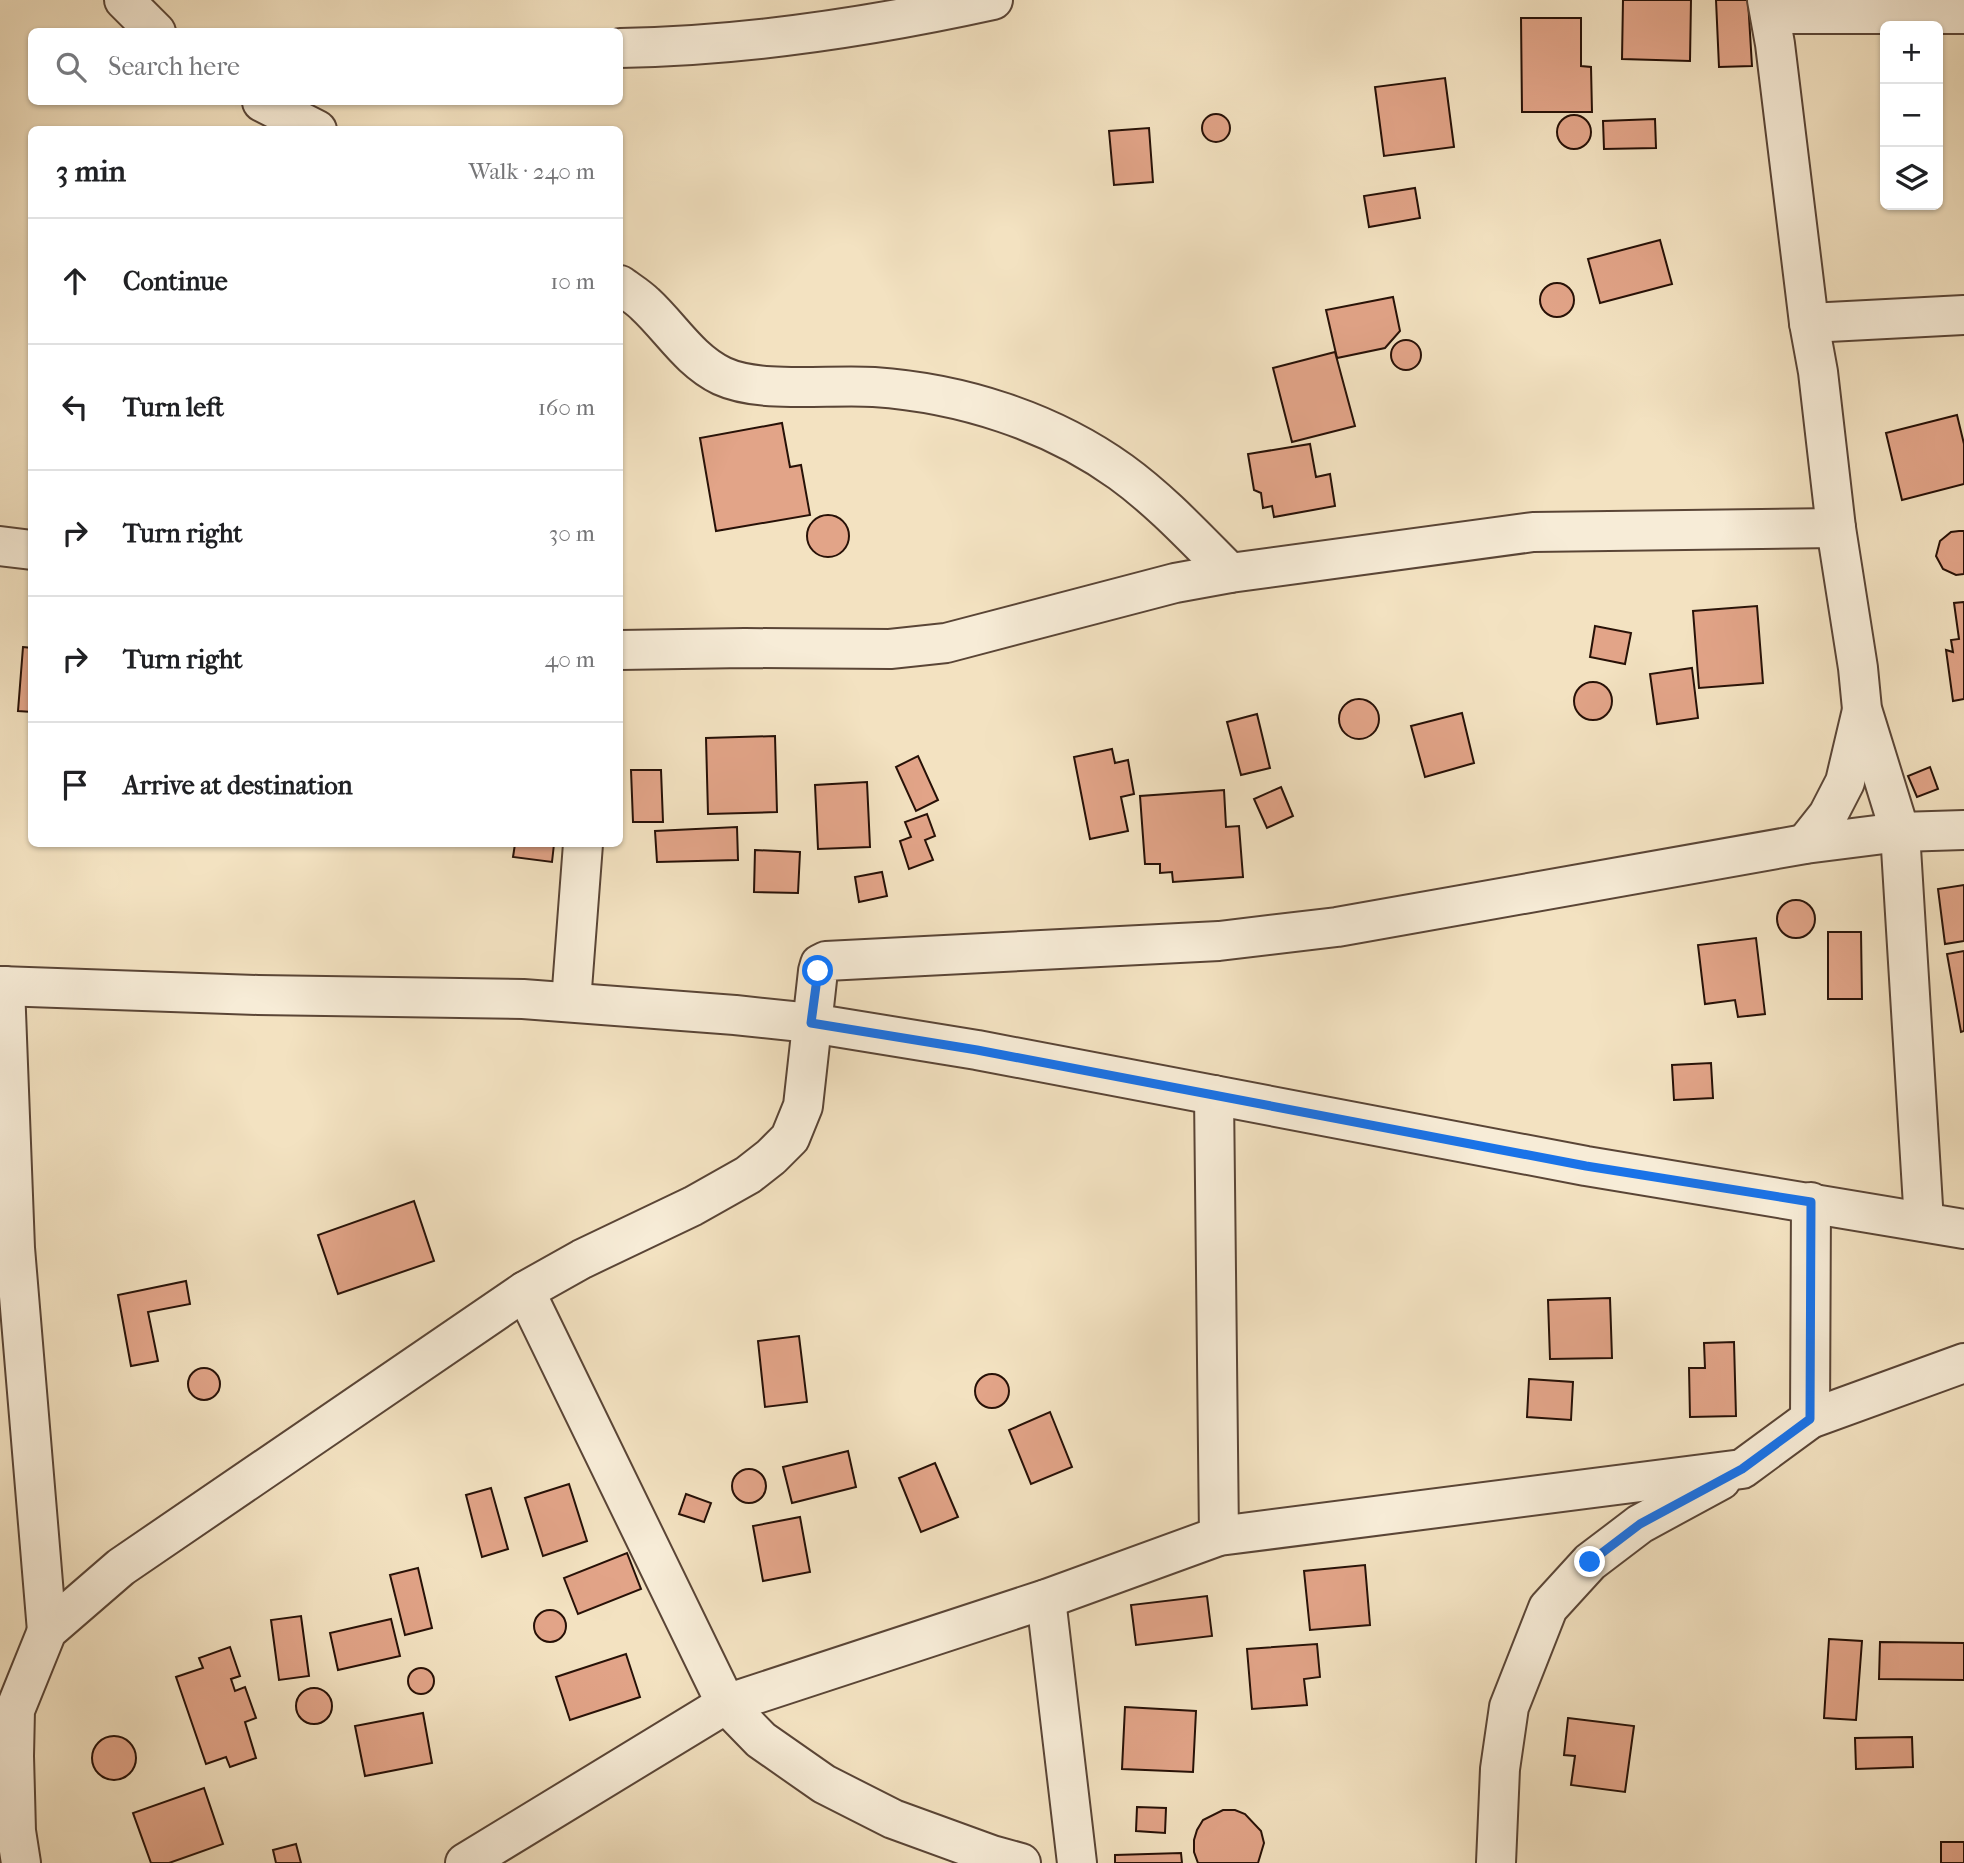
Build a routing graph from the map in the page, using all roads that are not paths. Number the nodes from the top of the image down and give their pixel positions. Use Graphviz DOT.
graph roads {
  1 [pos="124,0"];
  2 [pos="993,0"];
  3 [pos="1768,7"];
  4 [pos="1964,14"];
  5 [pos="152,28"];
  6 [pos="623,48"];
  7 [pos="268,105"];
  8 [pos="309,126"];
  9 [pos="623,287"];
  10 [pos="1964,315"];
  11 [pos="1809,323"];
  12 [pos="1836,528"];
  13 [pos="0,546"];
  14 [pos="28,550"];
  15 [pos="1230,573"];
  16 [pos="623,650"];
  17 [pos="1862,709"];
  18 [pos="1964,830"];
  19 [pos="1900,832"];
  20 [pos="1805,844"];
  21 [pos="583,847"];
  22 [pos="3,986"];
  23 [pos="572,1002"];
  24 [pos="811,1023"];
  25 [pos="1214,1095"];
  26 [pos="1811,1202"];
  27 [pos="1924,1222"];
  28 [pos="1964,1228"];
  29 [pos="525,1291"];
  30 [pos="1964,1363"];
  31 [pos="1810,1419"];
  32 [pos="1742,1469"];
  33 [pos="1219,1536"];
  34 [pos="1046,1599"];
  35 [pos="47,1631"];
  36 [pos="726,1704"];
  37 [pos="8,1707"];
  38 [pos="21,1863"];
  39 [pos="465,1863"];
  40 [pos="1021,1863"];
  41 [pos="1077,1863"];
  42 [pos="1496,1863"];
  1 -- 5 [label="street"];
  2 -- 6 [label="street"];
  3 -- 4 [label="street"];
  3 -- 11 [label="street"];
  7 -- 8 [label="street"];
  9 -- 15 [label="street"];
  10 -- 11 [label="street"];
  11 -- 12 [label="street"];
  12 -- 15 [label="street"];
  12 -- 17 [label="street"];
  13 -- 14 [label="street"];
  15 -- 16 [label="street"];
  17 -- 19 [label="street"];
  17 -- 20 [label="street"];
  18 -- 19 [label="street"];
  19 -- 20 [label="street"];
  19 -- 27 [label="street"];
  20 -- 24 [label="street"];
  21 -- 23 [label="street"];
  22 -- 23 [label="street"];
  22 -- 35 [label="street"];
  23 -- 24 [label="street"];
  24 -- 25 [label="street"];
  24 -- 29 [label="street"];
  25 -- 26 [label="street"];
  25 -- 33 [label="street"];
  26 -- 27 [label="street"];
  26 -- 31 [label="street"];
  27 -- 28 [label="street"];
  29 -- 35 [label="street"];
  29 -- 36 [label="street"];
  30 -- 31 [label="street"];
  31 -- 32 [label="street"];
  32 -- 33 [label="street"];
  32 -- 42 [label="street"];
  33 -- 34 [label="street"];
  34 -- 36 [label="street"];
  34 -- 41 [label="street"];
  35 -- 37 [label="street"];
  36 -- 39 [label="street"];
  36 -- 40 [label="street"];
  37 -- 38 [label="street"];
}
